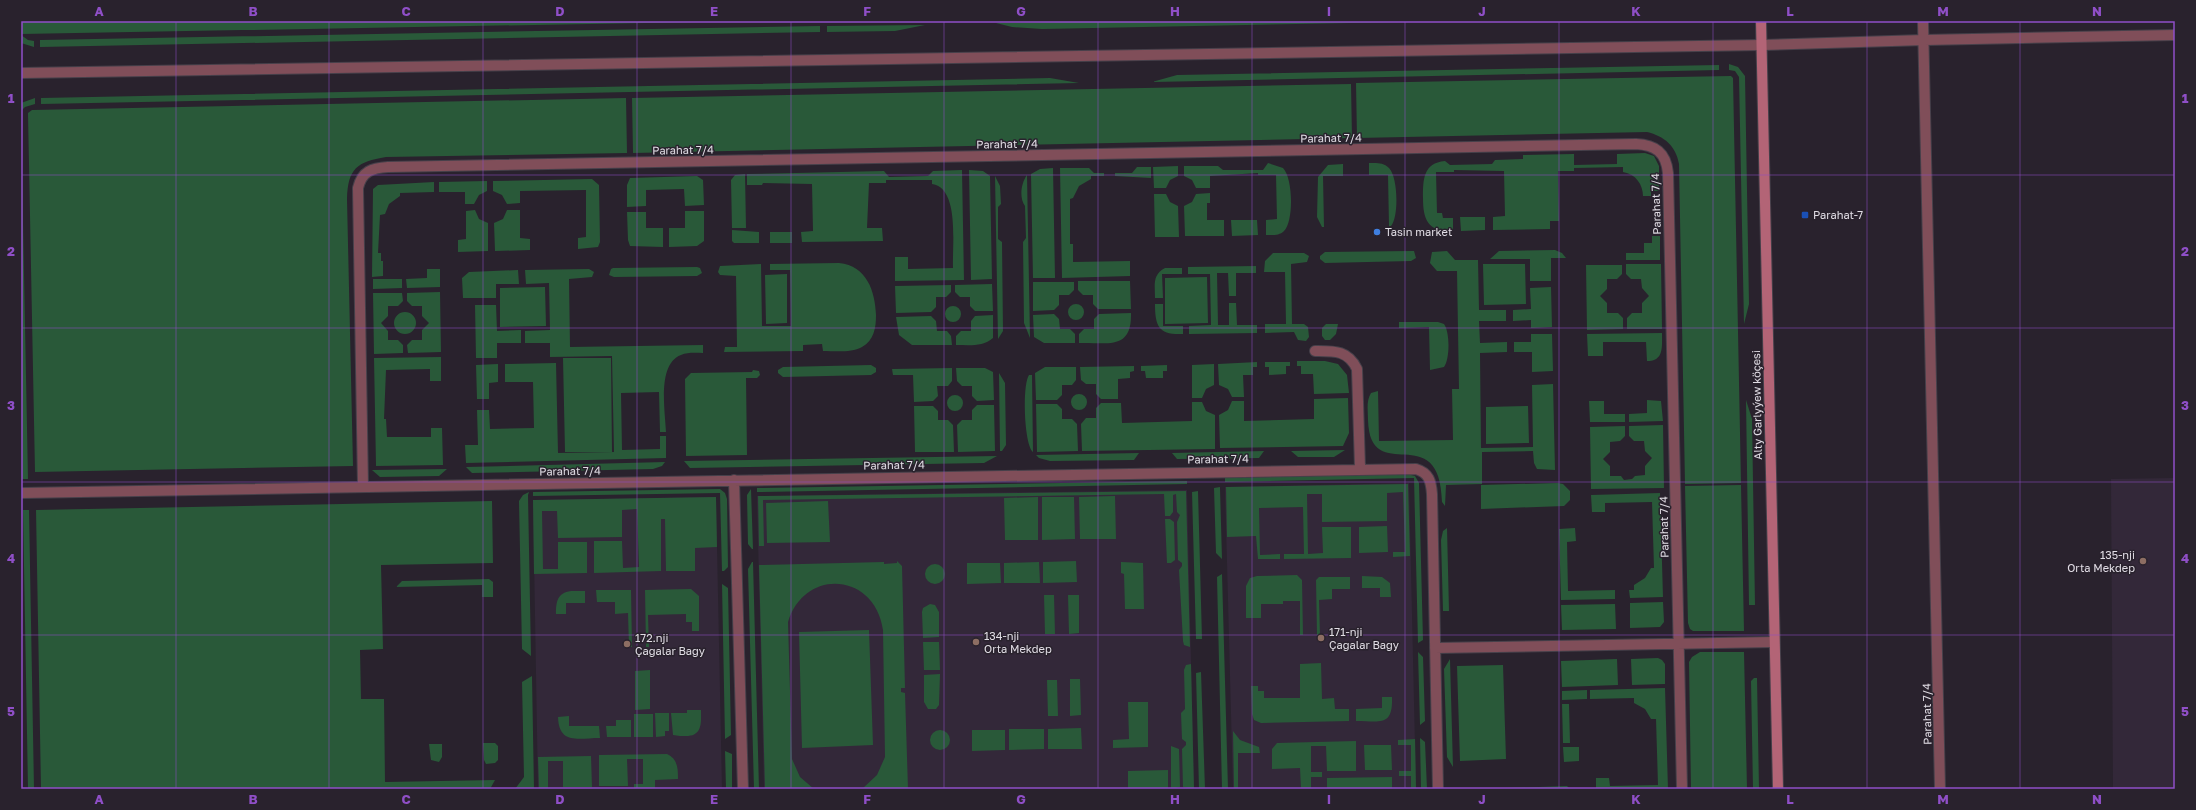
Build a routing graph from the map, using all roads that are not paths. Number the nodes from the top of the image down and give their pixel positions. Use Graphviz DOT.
graph roads {
  1 [pos="1761,21"];
  2 [pos="1923,21"];
  3 [pos="2175,35"];
  4 [pos="1924,40"];
  5 [pos="1762,46"];
  6 [pos="21,73"];
  7 [pos="1315,351"];
  8 [pos="1360,468"];
  9 [pos="734,480"];
  10 [pos="363,487"];
  11 [pos="21,493"];
  12 [pos="1774,642"];
  13 [pos="1678,643"];
  14 [pos="1435,648"];
  15 [pos="743,789"];
  16 [pos="1438,789"];
  17 [pos="1682,789"];
  18 [pos="1778,789"];
  19 [pos="1940,789"];
  1 -- 5 [label="street, Alty Garlyýew köçesi"];
  2 -- 4 [label="street, Parahat 7/4"];
  3 -- 4 [label="street"];
  4 -- 5 [label="street"];
  4 -- 19 [label="street, Parahat 7/4"];
  5 -- 6 [label="street"];
  5 -- 12 [label="street, Alty Garlyýew köçesi"];
  7 -- 8 [label="street"];
  8 -- 9 [label="street, Parahat 7/4"];
  8 -- 14 [label="street, Parahat 7/4"];
  9 -- 10 [label="street, Parahat 7/4"];
  9 -- 15 [label="street"];
  10 -- 11 [label="street, Parahat 7/4"];
  10 -- 13 [label="street, Parahat 7/4"];
  12 -- 13 [label="street"];
  12 -- 18 [label="street, Alty Garlyýew köçesi"];
  13 -- 14 [label="street"];
  13 -- 17 [label="street, Parahat 7/4"];
  14 -- 16 [label="street"];
}
